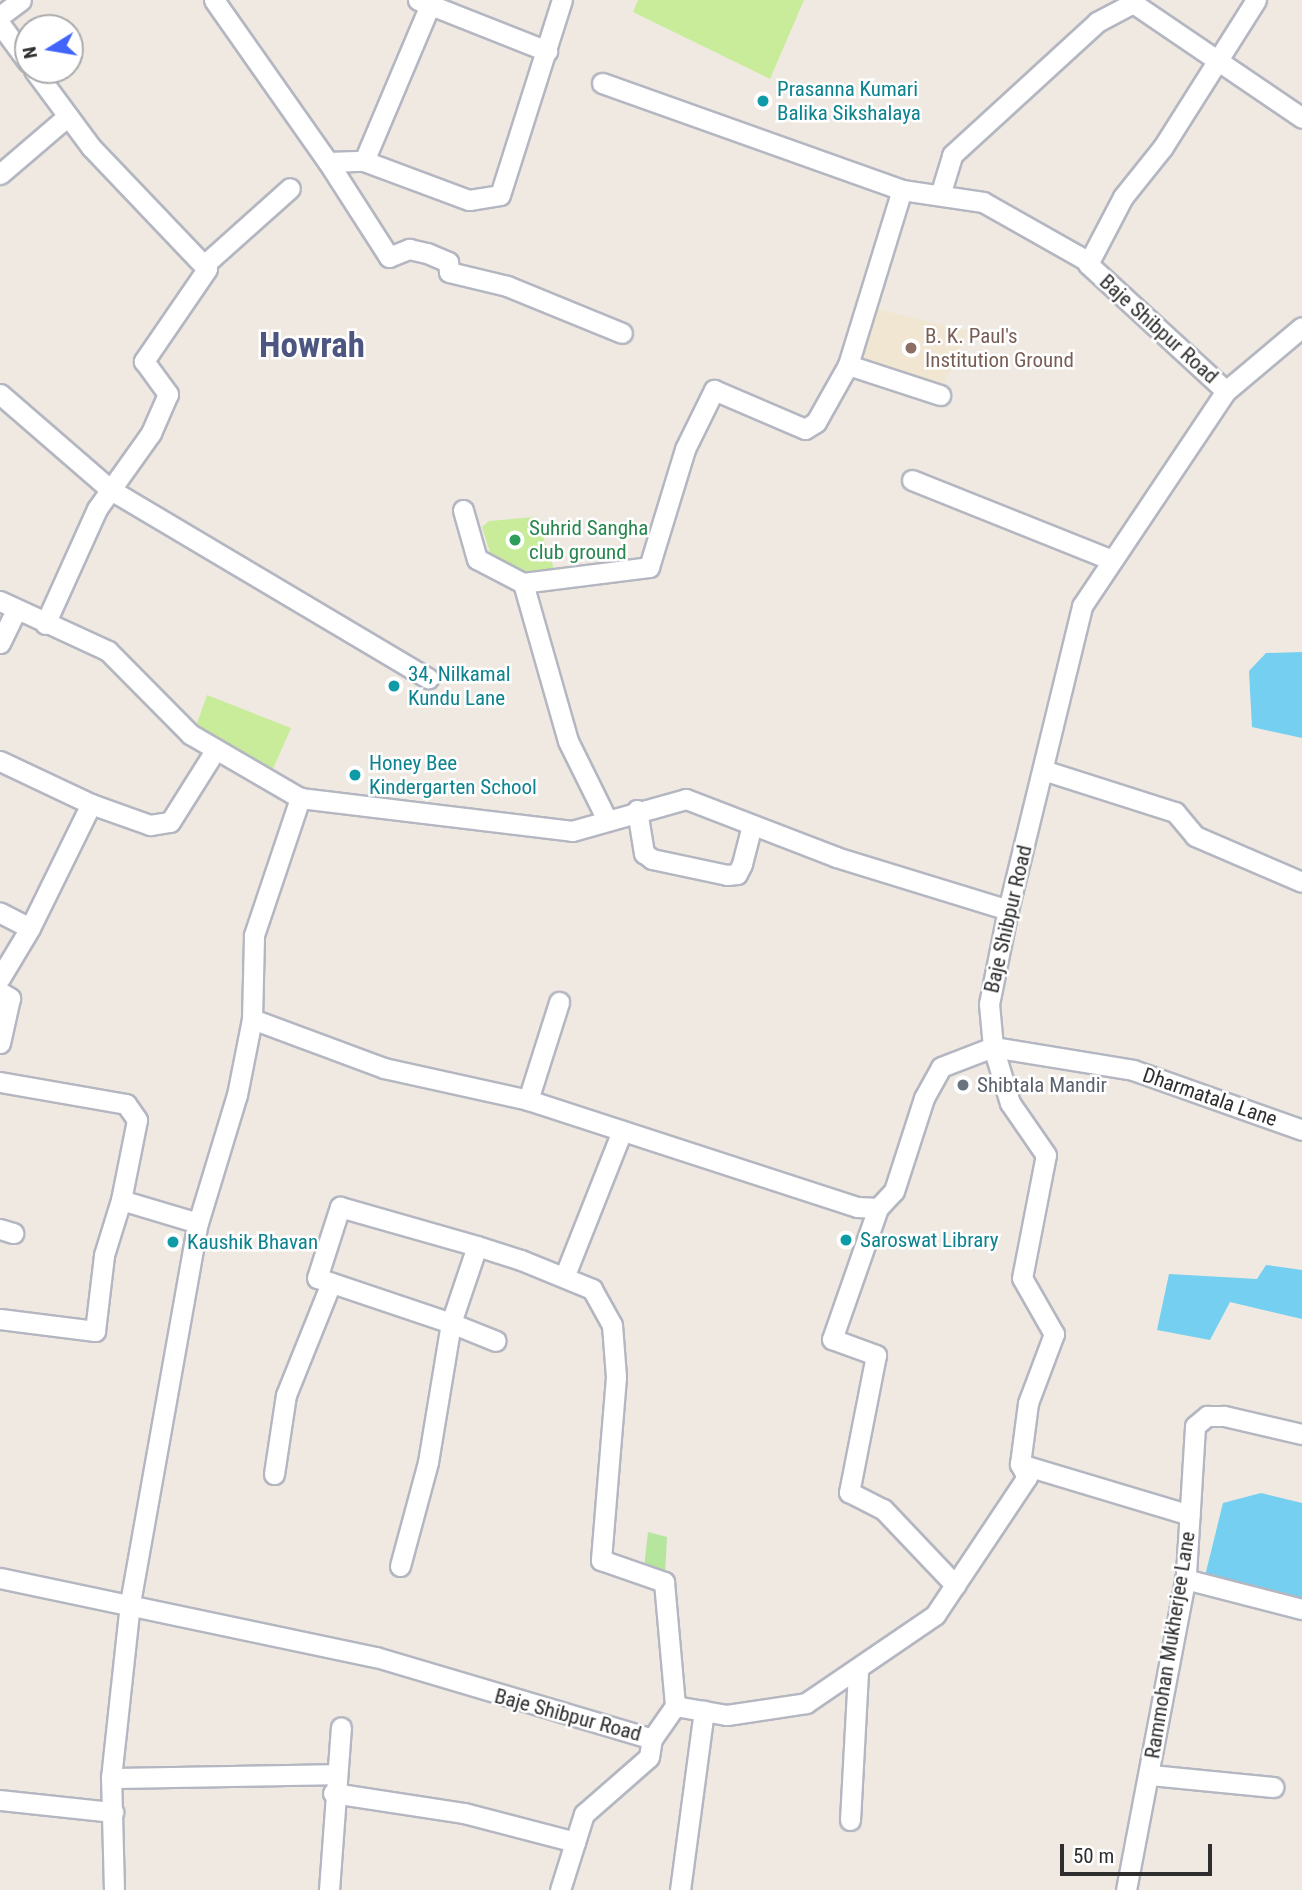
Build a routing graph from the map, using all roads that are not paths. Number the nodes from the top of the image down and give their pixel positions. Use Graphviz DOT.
graph roads {
  1 [pos="20,0"];
  2 [pos="214,0"];
  3 [pos="562,0"];
  4 [pos="1256,0"];
  5 [pos="427,1"];
  6 [pos="1,24"];
  7 [pos="14,42"];
  8 [pos="547,51"];
  9 [pos="1219,58"];
  10 [pos="602,83"];
  11 [pos="44,84"];
  12 [pos="68,116"];
  13 [pos="1302,118"];
  14 [pos="364,161"];
  15 [pos="328,162"];
  16 [pos="0,174"];
  17 [pos="290,188"];
  18 [pos="902,190"];
  19 [pos="941,192"];
  20 [pos="1089,262"];
  21 [pos="204,265"];
  22 [pos="1302,327"];
  23 [pos="622,333"];
  24 [pos="848,365"];
  25 [pos="1226,391"];
  26 [pos="0,394"];
  27 [pos="940,395"];
  28 [pos="912,480"];
  29 [pos="111,490"];
  30 [pos="463,510"];
  31 [pos="1110,559"];
  32 [pos="523,583"];
  33 [pos="8,606"];
  34 [pos="45,624"];
  35 [pos="0,643"];
  36 [pos="428,678"];
  37 [pos="216,749"];
  38 [pos="0,761"];
  39 [pos="1042,770"];
  40 [pos="300,798"];
  41 [pos="91,804"];
  42 [pos="637,810"];
  43 [pos="606,818"];
  44 [pos="752,825"];
  45 [pos="1302,882"];
  46 [pos="1008,910"];
  47 [pos="0,913"];
  48 [pos="30,928"];
  49 [pos="0,978"];
  50 [pos="0,992"];
  51 [pos="559,1002"];
  52 [pos="252,1019"];
  53 [pos="0,1043"];
  54 [pos="993,1047"];
  55 [pos="0,1082"];
  56 [pos="528,1100"];
  57 [pos="1302,1130"];
  58 [pos="622,1131"];
  59 [pos="121,1200"];
  60 [pos="878,1208"];
  61 [pos="198,1223"];
  62 [pos="477,1246"];
  63 [pos="565,1275"];
  64 [pos="331,1283"];
  65 [pos="0,1319"];
  66 [pos="451,1323"];
  67 [pos="496,1341"];
  68 [pos="1302,1434"];
  69 [pos="1020,1464"];
  70 [pos="274,1474"];
  71 [pos="1190,1515"];
  72 [pos="400,1566"];
  73 [pos="0,1578"];
  74 [pos="1185,1579"];
  75 [pos="955,1585"];
  76 [pos="130,1603"];
  77 [pos="1302,1609"];
  78 [pos="858,1672"];
  79 [pos="676,1706"];
  80 [pos="704,1711"];
  81 [pos="341,1727"];
  82 [pos="652,1739"];
  83 [pos="1150,1775"];
  84 [pos="111,1778"];
  85 [pos="335,1783"];
  86 [pos="1273,1787"];
  87 [pos="0,1800"];
  88 [pos="113,1812"];
  89 [pos="850,1820"];
  90 [pos="575,1842"];
  91 [pos="114,1890"];
  92 [pos="329,1890"];
  93 [pos="559,1890"];
  94 [pos="680,1890"];
  95 [pos="1126,1890"];
  1 -- 6 [label="street"];
  2 -- 15 [label="street"];
  3 -- 8 [label="street"];
  4 -- 9 [label="street, Baje Shibpur Road"];
  5 -- 8 [label="street"];
  5 -- 14 [label="street"];
  6 -- 7 [label="street"];
  8 -- 14 [label="street"];
  9 -- 13 [label="street"];
  9 -- 19 [label="street"];
  9 -- 20 [label="street, Baje Shibpur Road"];
  10 -- 18 [label="street"];
  11 -- 12 [label="street"];
  12 -- 16 [label="street"];
  12 -- 21 [label="street"];
  14 -- 15 [label="street"];
  15 -- 23 [label="street"];
  17 -- 21 [label="street"];
  18 -- 19 [label="street"];
  18 -- 24 [label="street"];
  19 -- 20 [label="street"];
  20 -- 25 [label="street, Baje Shibpur Road"];
  21 -- 29 [label="street"];
  22 -- 25 [label="street"];
  24 -- 27 [label="street"];
  24 -- 32 [label="street"];
  25 -- 31 [label="street, Baje Shibpur Road"];
  26 -- 29 [label="street"];
  28 -- 31 [label="street"];
  29 -- 34 [label="street"];
  29 -- 36 [label="street"];
  30 -- 32 [label="street"];
  31 -- 39 [label="street, Baje Shibpur Road"];
  32 -- 43 [label="street"];
  33 -- 34 [label="street"];
  33 -- 35 [label="street"];
  34 -- 37 [label="street"];
  37 -- 40 [label="street"];
  37 -- 41 [label="street"];
  38 -- 41 [label="street"];
  39 -- 45 [label="street"];
  39 -- 46 [label="street, Baje Shibpur Road"];
  40 -- 43 [label="street"];
  40 -- 52 [label="street"];
  41 -- 48 [label="street"];
  42 -- 43 [label="street"];
  42 -- 44 [label="street"];
  42 -- 44 [label="street"];
  44 -- 46 [label="street"];
  46 -- 54 [label="street, Baje Shibpur Road"];
  47 -- 48 [label="street"];
  48 -- 49 [label="street"];
  50 -- 53 [label="street"];
  51 -- 56 [label="street"];
  52 -- 56 [label="street"];
  52 -- 61 [label="street"];
  54 -- 57 [label="street, Dharmatala Lane"];
  54 -- 60 [label="street"];
  54 -- 69 [label="street, Baje Shibpur Road"];
  55 -- 59 [label="street"];
  56 -- 58 [label="street"];
  58 -- 60 [label="street"];
  58 -- 63 [label="street"];
  59 -- 61 [label="street"];
  59 -- 65 [label="street"];
  60 -- 75 [label="street"];
  61 -- 76 [label="street"];
  62 -- 63 [label="street"];
  62 -- 64 [label="street"];
  62 -- 66 [label="street"];
  63 -- 79 [label="street"];
  64 -- 66 [label="street"];
  64 -- 70 [label="street"];
  66 -- 67 [label="street"];
  66 -- 72 [label="street"];
  68 -- 71 [label="street, Rammohan Mukherjee Lane"];
  69 -- 71 [label="street"];
  69 -- 75 [label="street, Baje Shibpur Road"];
  71 -- 74 [label="street, Rammohan Mukherjee Lane"];
  73 -- 76 [label="street, Baje Shibpur Road"];
  74 -- 77 [label="street"];
  74 -- 83 [label="street, Rammohan Mukherjee Lane"];
  75 -- 78 [label="street, Baje Shibpur Road"];
  76 -- 82 [label="street, Baje Shibpur Road"];
  76 -- 84 [label="street"];
  78 -- 80 [label="street, Baje Shibpur Road"];
  78 -- 89 [label="street"];
  79 -- 80 [label="street, Baje Shibpur Road"];
  79 -- 82 [label="street, Baje Shibpur Road"];
  80 -- 94 [label="street"];
  81 -- 85 [label="street"];
  82 -- 90 [label="street"];
  83 -- 86 [label="street"];
  83 -- 95 [label="street, Rammohan Mukherjee Lane"];
  84 -- 85 [label="street"];
  84 -- 88 [label="street"];
  85 -- 90 [label="street"];
  85 -- 92 [label="street"];
  87 -- 88 [label="street"];
  88 -- 91 [label="street"];
  90 -- 93 [label="street"];
}
